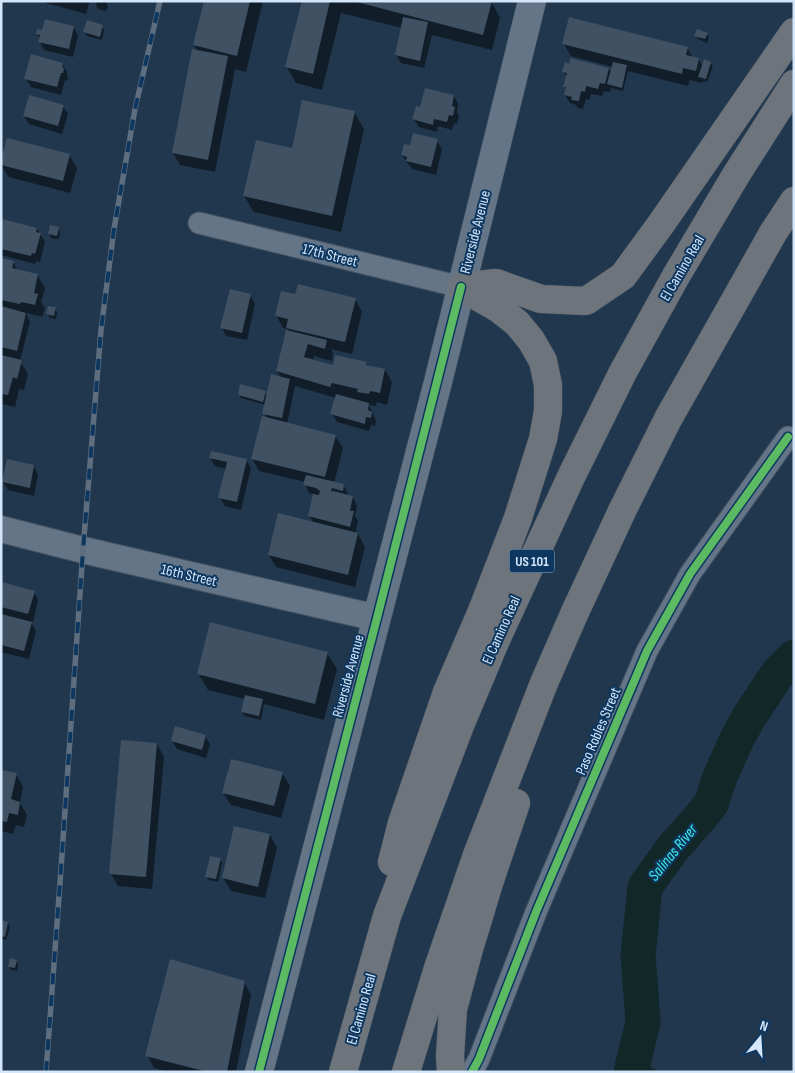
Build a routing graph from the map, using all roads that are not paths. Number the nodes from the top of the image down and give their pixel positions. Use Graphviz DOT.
graph roads {
  1 [pos="532,1"];
  2 [pos="794,32"];
  3 [pos="794,84"];
  4 [pos="794,201"];
  5 [pos="199,223"];
  6 [pos="461,287"];
  7 [pos="788,437"];
  8 [pos="1,529"];
  9 [pos="377,618"];
  10 [pos="544,683"];
  11 [pos="387,916"];
  12 [pos="476,1067"];
  13 [pos="259,1072"];
  14 [pos="343,1072"];
  15 [pos="406,1072"];
  16 [pos="451,1072"];
  1 -- 6 [label="main road, Riverside Avenue"];
  2 -- 6 [label="highway"];
  3 -- 11 [label="highway, El Camino Real / US 101"];
  4 -- 10 [label="highway"];
  5 -- 6 [label="street, 17th Street"];
  6 -- 9 [label="main road, Riverside Avenue"];
  6 -- 11 [label="highway"];
  7 -- 12 [label="street, Paso Robles Street"];
  8 -- 9 [label="street, 16th Street"];
  9 -- 13 [label="main road, Riverside Avenue"];
  10 -- 15 [label="highway"];
  10 -- 16 [label="highway"];
  11 -- 14 [label="highway, El Camino Real / US 101"];
}
